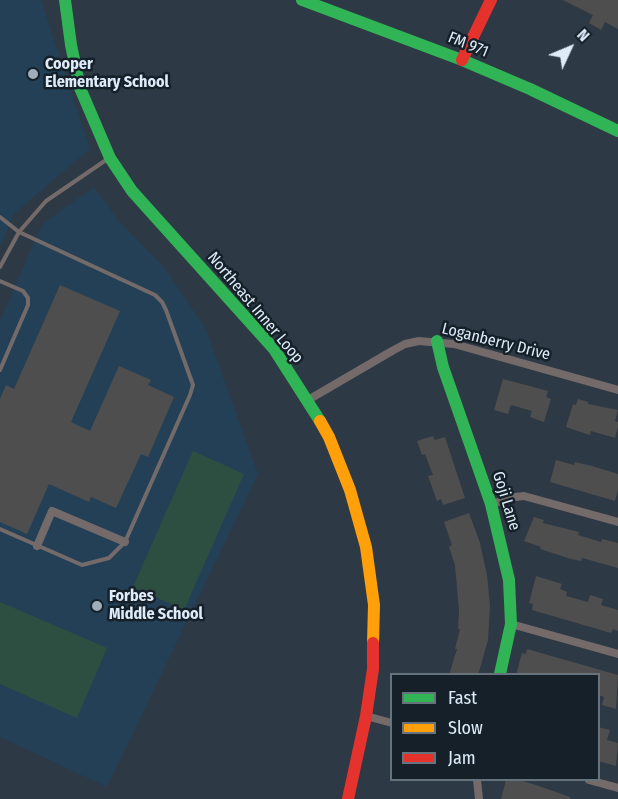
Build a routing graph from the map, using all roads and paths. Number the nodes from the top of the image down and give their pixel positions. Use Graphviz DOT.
graph roads {
  1 [pos="65,0"];
  2 [pos="302,0"];
  3 [pos="491,0"];
  4 [pos="462,60"];
  5 [pos="618,131"];
  6 [pos="110,158"];
  7 [pos="0,217"];
  8 [pos="19,232"];
  9 [pos="0,267"];
  10 [pos="0,281"];
  11 [pos="437,341"];
  12 [pos="0,370"];
  13 [pos="618,390"];
  14 [pos="309,400"];
  15 [pos="491,504"];
  16 [pos="618,522"];
  17 [pos="0,529"];
  18 [pos="124,542"];
  19 [pos="37,546"];
  20 [pos="511,624"];
  21 [pos="618,654"];
  22 [pos="500,673"];
  23 [pos="366,716"];
  24 [pos="390,722"];
  25 [pos="477,781"];
  26 [pos="593,781"];
  27 [pos="618,788"];
  28 [pos="348,799"];
  29 [pos="479,799"];
  1 -- 6 [label="main road, Northeast Inner Loop"];
  2 -- 4 [label="main road, FM 971 / FM 971"];
  3 -- 4 [label="main road"];
  4 -- 5 [label="main road, FM 971 / FM 971"];
  6 -- 8 [label="lane"];
  6 -- 14 [label="main road, Northeast Inner Loop"];
  7 -- 8 [label="lane"];
  8 -- 9 [label="lane"];
  8 -- 18 [label="lane"];
  10 -- 12 [label="lane"];
  11 -- 13 [label="street, Loganberry Drive"];
  11 -- 14 [label="street, Loganberry Drive"];
  11 -- 15 [label="main road, Goji Lane"];
  14 -- 23 [label="main road, Northeast Inner Loop"];
  15 -- 16 [label="street"];
  15 -- 20 [label="main road, Goji Lane"];
  17 -- 19 [label="lane"];
  18 -- 19 [label="lane"];
  18 -- 19 [label="street"];
  20 -- 21 [label="street"];
  20 -- 22 [label="main road, Goji Lane"];
  23 -- 24 [label="street"];
  23 -- 28 [label="main road, Northeast Inner Loop"];
  25 -- 29 [label="street"];
  26 -- 27 [label="street"];
}
